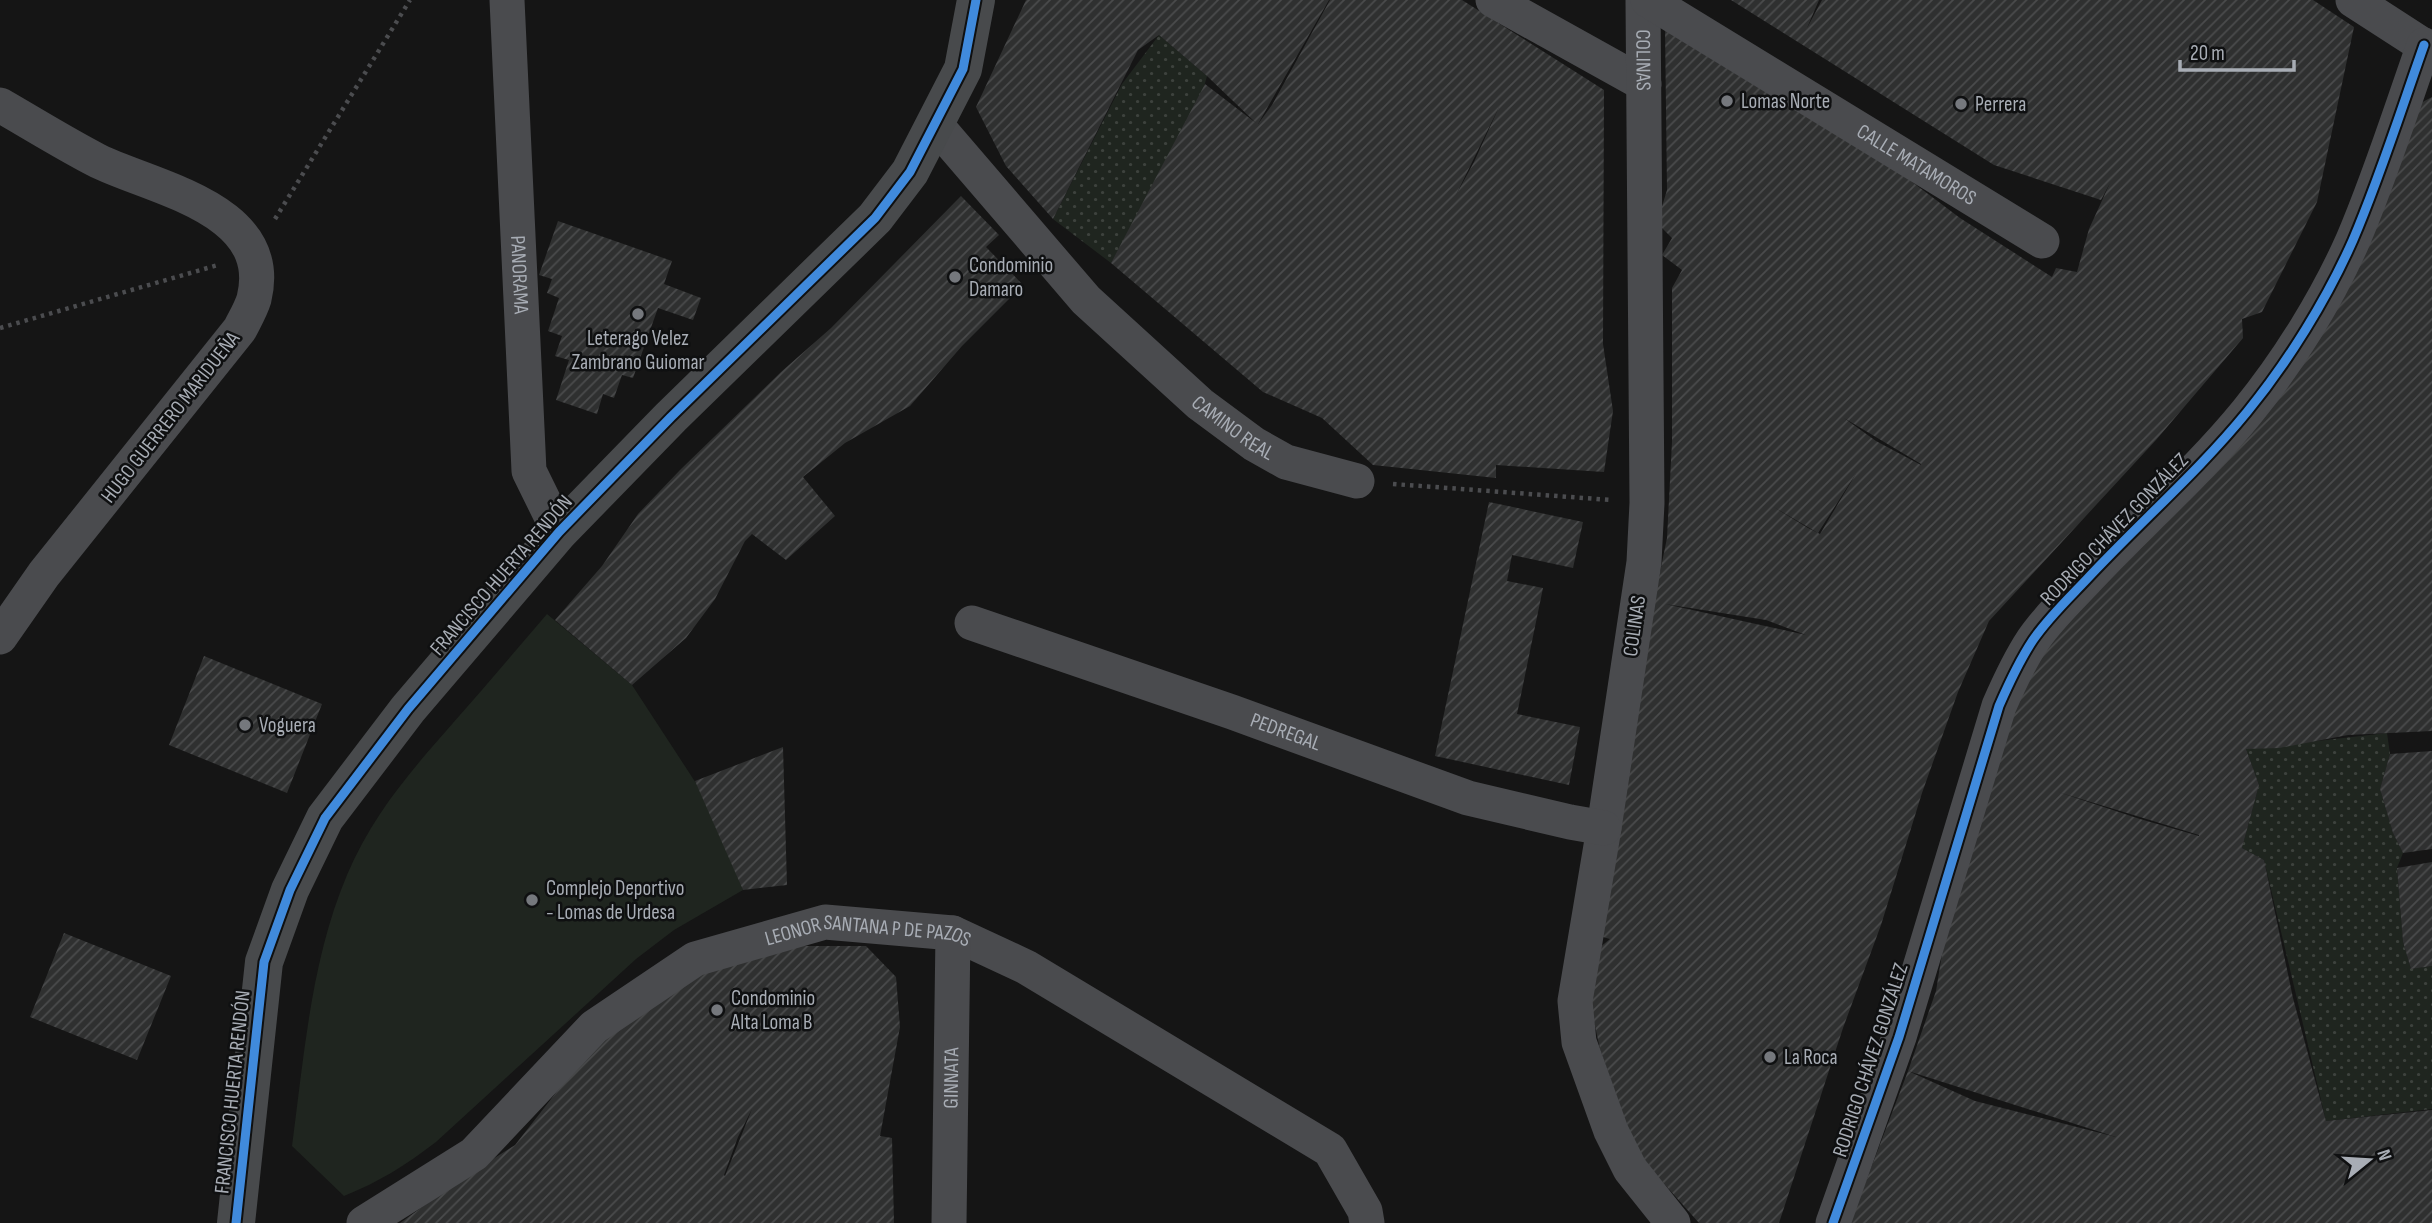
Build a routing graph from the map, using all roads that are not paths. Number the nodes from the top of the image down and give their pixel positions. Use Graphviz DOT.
graph roads {
  1 [pos="976,0"];
  2 [pos="1493,0"];
  3 [pos="1646,0"];
  4 [pos="2356,1"];
  5 [pos="506,3"];
  6 [pos="2428,48"];
  7 [pos="1644,84"];
  8 [pos="0,105"];
  9 [pos="935,124"];
  10 [pos="2042,241"];
  11 [pos="1357,481"];
  12 [pos="559,532"];
  13 [pos="972,624"];
  14 [pos="0,637"];
  15 [pos="1604,828"];
  16 [pos="953,933"];
  17 [pos="236,1223"];
  18 [pos="364,1223"];
  19 [pos="949,1223"];
  20 [pos="1367,1223"];
  21 [pos="1673,1223"];
  22 [pos="1833,1223"];
  1 -- 9 [label="street, FRANCISCO HUERTA RENDÓN"];
  2 -- 7 [label="street"];
  3 -- 7 [label="street, COLINAS"];
  3 -- 10 [label="street, CALLE MATAMOROS"];
  4 -- 6 [label="street"];
  5 -- 12 [label="street, PANORAMA"];
  6 -- 22 [label="street, RODRIGO CHÁVEZ GONZÁLEZ"];
  7 -- 15 [label="street, COLINAS"];
  8 -- 14 [label="street, HUGO GUERRERO MARIDUEÑA"];
  9 -- 11 [label="street, CAMINO REAL"];
  9 -- 12 [label="street, FRANCISCO HUERTA RENDÓN"];
  12 -- 17 [label="street, FRANCISCO HUERTA RENDÓN"];
  13 -- 15 [label="street, PEDREGAL"];
  15 -- 21 [label="street, COLINAS"];
  16 -- 18 [label="street, LEONOR SANTANA P DE PAZOS"];
  16 -- 19 [label="street, GINNATA"];
  16 -- 20 [label="street, LEONOR SANTANA P DE PAZOS"];
}
